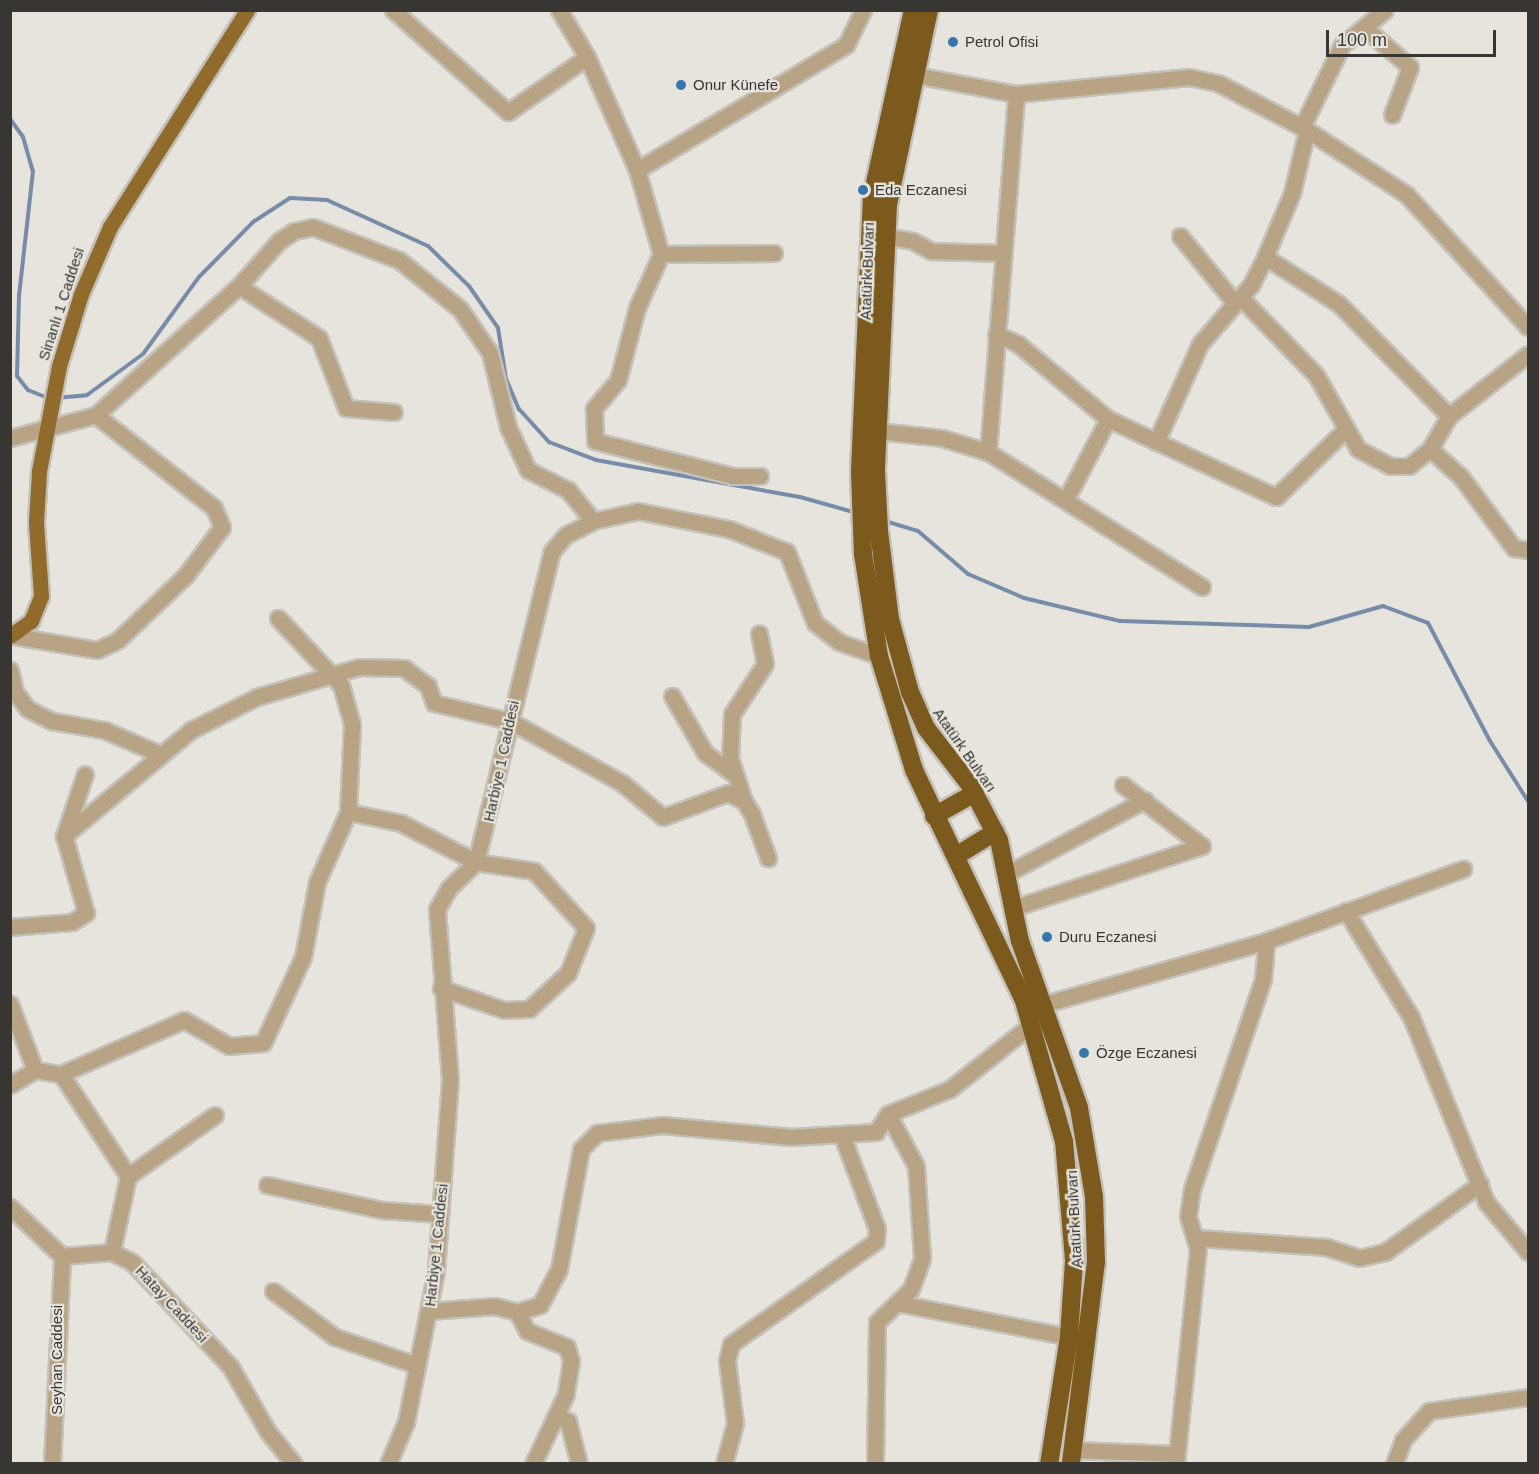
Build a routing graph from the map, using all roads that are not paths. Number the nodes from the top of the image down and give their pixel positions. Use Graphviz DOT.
graph roads {
  1 [pos="248,10"];
  2 [pos="393,10"];
  3 [pos="863,10"];
  4 [pos="913,10"];
  5 [pos="929,10"];
  6 [pos="1385,10"];
  7 [pos="559,11"];
  8 [pos="1366,29"];
  9 [pos="587,57"];
  10 [pos="912,65"];
  11 [pos="1016,94"];
  12 [pos="1392,115"];
  13 [pos="1305,129"];
  14 [pos="637,170"];
  15 [pos="885,236"];
  16 [pos="1180,236"];
  17 [pos="774,253"];
  18 [pos="1003,253"];
  19 [pos="661,254"];
  20 [pos="1265,257"];
  21 [pos="239,286"];
  22 [pos="1238,301"];
  23 [pos="1528,327"];
  24 [pos="996,333"];
  25 [pos="1528,354"];
  26 [pos="394,412"];
  27 [pos="96,415"];
  28 [pos="1449,416"];
  29 [pos="1108,419"];
  30 [pos="47,424"];
  31 [pos="1346,429"];
  32 [pos="878,431"];
  33 [pos="10,438"];
  34 [pos="1156,441"];
  35 [pos="1430,449"];
  36 [pos="988,452"];
  37 [pos="868,472"];
  38 [pos="760,476"];
  39 [pos="1066,499"];
  40 [pos="593,521"];
  41 [pos="871,532"];
  42 [pos="1528,550"];
  43 [pos="1202,587"];
  44 [pos="278,618"];
  45 [pos="759,634"];
  46 [pos="12,636"];
  47 [pos="879,656"];
  48 [pos="10,670"];
  49 [pos="333,671"];
  50 [pos="672,696"];
  51 [pos="510,721"];
  52 [pos="160,754"];
  53 [pos="85,774"];
  54 [pos="735,775"];
  55 [pos="1123,785"];
  56 [pos="975,793"];
  57 [pos="1145,800"];
  58 [pos="744,801"];
  59 [pos="348,812"];
  60 [pos="934,816"];
  61 [pos="995,832"];
  62 [pos="64,836"];
  63 [pos="956,856"];
  64 [pos="768,858"];
  65 [pos="476,862"];
  66 [pos="1463,869"];
  67 [pos="1008,873"];
  68 [pos="1013,908"];
  69 [pos="1346,911"];
  70 [pos="10,927"];
  71 [pos="1266,941"];
  72 [pos="441,988"];
  73 [pos="10,1004"];
  74 [pos="1045,1004"];
  75 [pos="1032,1024"];
  76 [pos="35,1070"];
  77 [pos="61,1074"];
  78 [pos="10,1085"];
  79 [pos="888,1114"];
  80 [pos="215,1115"];
  81 [pos="843,1138"];
  82 [pos="128,1176"];
  83 [pos="267,1185"];
  84 [pos="1480,1185"];
  85 [pos="10,1207"];
  86 [pos="440,1214"];
  87 [pos="1197,1238"];
  88 [pos="112,1252"];
  89 [pos="1528,1252"];
  90 [pos="62,1256"];
  91 [pos="273,1291"];
  92 [pos="898,1303"];
  93 [pos="430,1311"];
  94 [pos="517,1312"];
  95 [pos="1069,1338"];
  96 [pos="417,1365"];
  97 [pos="1528,1397"];
  98 [pos="553,1423"];
  99 [pos="1072,1457"];
  100 [pos="1176,1459"];
  101 [pos="52,1464"];
  102 [pos="294,1464"];
  103 [pos="388,1464"];
  104 [pos="533,1464"];
  105 [pos="579,1464"];
  106 [pos="724,1464"];
  107 [pos="875,1464"];
  108 [pos="1049,1464"];
  109 [pos="1394,1464"];
  1 -- 30 [label="main road, Sinanlı 1 Caddesi"];
  2 -- 9 [label="street"];
  3 -- 14 [label="street"];
  4 -- 10 [label="highway, Atatürk Bulvarı"];
  5 -- 10 [label="highway, Atatürk Bulvarı"];
  6 -- 8 [label="street"];
  7 -- 9 [label="street"];
  8 -- 12 [label="street"];
  8 -- 13 [label="street"];
  9 -- 14 [label="street"];
  10 -- 11 [label="street"];
  10 -- 15 [label="highway, Atatürk Bulvarı"];
  10 -- 37 [label="highway, Atatürk Bulvarı"];
  11 -- 13 [label="street"];
  11 -- 18 [label="street"];
  13 -- 20 [label="street"];
  13 -- 23 [label="street"];
  14 -- 19 [label="street"];
  15 -- 18 [label="street"];
  15 -- 32 [label="highway, Atatürk Bulvarı"];
  16 -- 22 [label="street"];
  17 -- 19 [label="street"];
  18 -- 24 [label="street"];
  19 -- 38 [label="street"];
  20 -- 22 [label="street"];
  20 -- 28 [label="street"];
  21 -- 26 [label="street"];
  21 -- 27 [label="street"];
  21 -- 40 [label="street"];
  22 -- 31 [label="street"];
  22 -- 34 [label="street"];
  24 -- 29 [label="street"];
  24 -- 36 [label="street"];
  25 -- 28 [label="street"];
  27 -- 30 [label="street"];
  27 -- 46 [label="street"];
  28 -- 35 [label="street"];
  29 -- 34 [label="street"];
  29 -- 39 [label="street"];
  30 -- 33 [label="street"];
  30 -- 46 [label="main road, Sinanlı 1 Caddesi"];
  31 -- 34 [label="street"];
  31 -- 35 [label="street"];
  32 -- 36 [label="street"];
  32 -- 37 [label="highway, Atatürk Bulvarı"];
  35 -- 42 [label="street"];
  36 -- 39 [label="street"];
  37 -- 41 [label="highway, Atatürk Bulvarı"];
  39 -- 43 [label="street"];
  40 -- 47 [label="street, Harbiye 1 Caddesi"];
  40 -- 51 [label="street, Harbiye 1 Caddesi"];
  41 -- 47 [label="highway, Atatürk Bulvarı"];
  41 -- 56 [label="highway, Atatürk Bulvarı"];
  44 -- 49 [label="street"];
  45 -- 54 [label="street"];
  47 -- 60 [label="highway, Atatürk Bulvarı"];
  48 -- 52 [label="street"];
  49 -- 51 [label="street"];
  49 -- 52 [label="street"];
  49 -- 59 [label="street"];
  50 -- 54 [label="street"];
  51 -- 58 [label="street"];
  51 -- 65 [label="street, Harbiye 1 Caddesi"];
  52 -- 62 [label="street"];
  53 -- 62 [label="street"];
  54 -- 58 [label="street"];
  55 -- 57 [label="street"];
  56 -- 60 [label="highway"];
  56 -- 61 [label="highway, Atatürk Bulvarı"];
  57 -- 67 [label="street"];
  57 -- 68 [label="street"];
  58 -- 64 [label="street"];
  59 -- 65 [label="street"];
  59 -- 77 [label="street"];
  60 -- 63 [label="highway, Atatürk Bulvarı"];
  61 -- 63 [label="highway"];
  61 -- 67 [label="highway, Atatürk Bulvarı"];
  62 -- 70 [label="street"];
  63 -- 75 [label="highway, Atatürk Bulvarı"];
  65 -- 72 [label="street, Harbiye 1 Caddesi"];
  65 -- 72 [label="street"];
  66 -- 69 [label="street"];
  67 -- 68 [label="highway, Atatürk Bulvarı"];
  68 -- 74 [label="highway, Atatürk Bulvarı"];
  69 -- 71 [label="street"];
  69 -- 84 [label="street"];
  71 -- 74 [label="street"];
  71 -- 87 [label="street"];
  72 -- 86 [label="street, Harbiye 1 Caddesi"];
  73 -- 76 [label="street"];
  74 -- 99 [label="highway, Atatürk Bulvarı"];
  75 -- 79 [label="street"];
  75 -- 95 [label="highway, Atatürk Bulvarı"];
  76 -- 77 [label="street"];
  76 -- 78 [label="street"];
  77 -- 82 [label="street"];
  79 -- 81 [label="street"];
  79 -- 92 [label="street"];
  80 -- 82 [label="street"];
  81 -- 94 [label="street"];
  81 -- 106 [label="street"];
  82 -- 88 [label="street"];
  83 -- 86 [label="street"];
  84 -- 87 [label="street"];
  84 -- 89 [label="street"];
  85 -- 90 [label="street"];
  86 -- 93 [label="street, Harbiye 1 Caddesi"];
  87 -- 100 [label="street"];
  88 -- 90 [label="street"];
  88 -- 102 [label="street, Hatay Caddesi"];
  90 -- 101 [label="street, Seyhan Caddesi"];
  91 -- 96 [label="street"];
  92 -- 95 [label="street"];
  92 -- 107 [label="street"];
  93 -- 94 [label="street"];
  93 -- 96 [label="street, Harbiye 1 Caddesi"];
  94 -- 98 [label="street"];
  95 -- 108 [label="highway, Atatürk Bulvarı"];
  96 -- 103 [label="street, Harbiye 1 Caddesi"];
  97 -- 109 [label="street"];
  98 -- 104 [label="street"];
  98 -- 105 [label="street"];
  99 -- 100 [label="street"];
}
